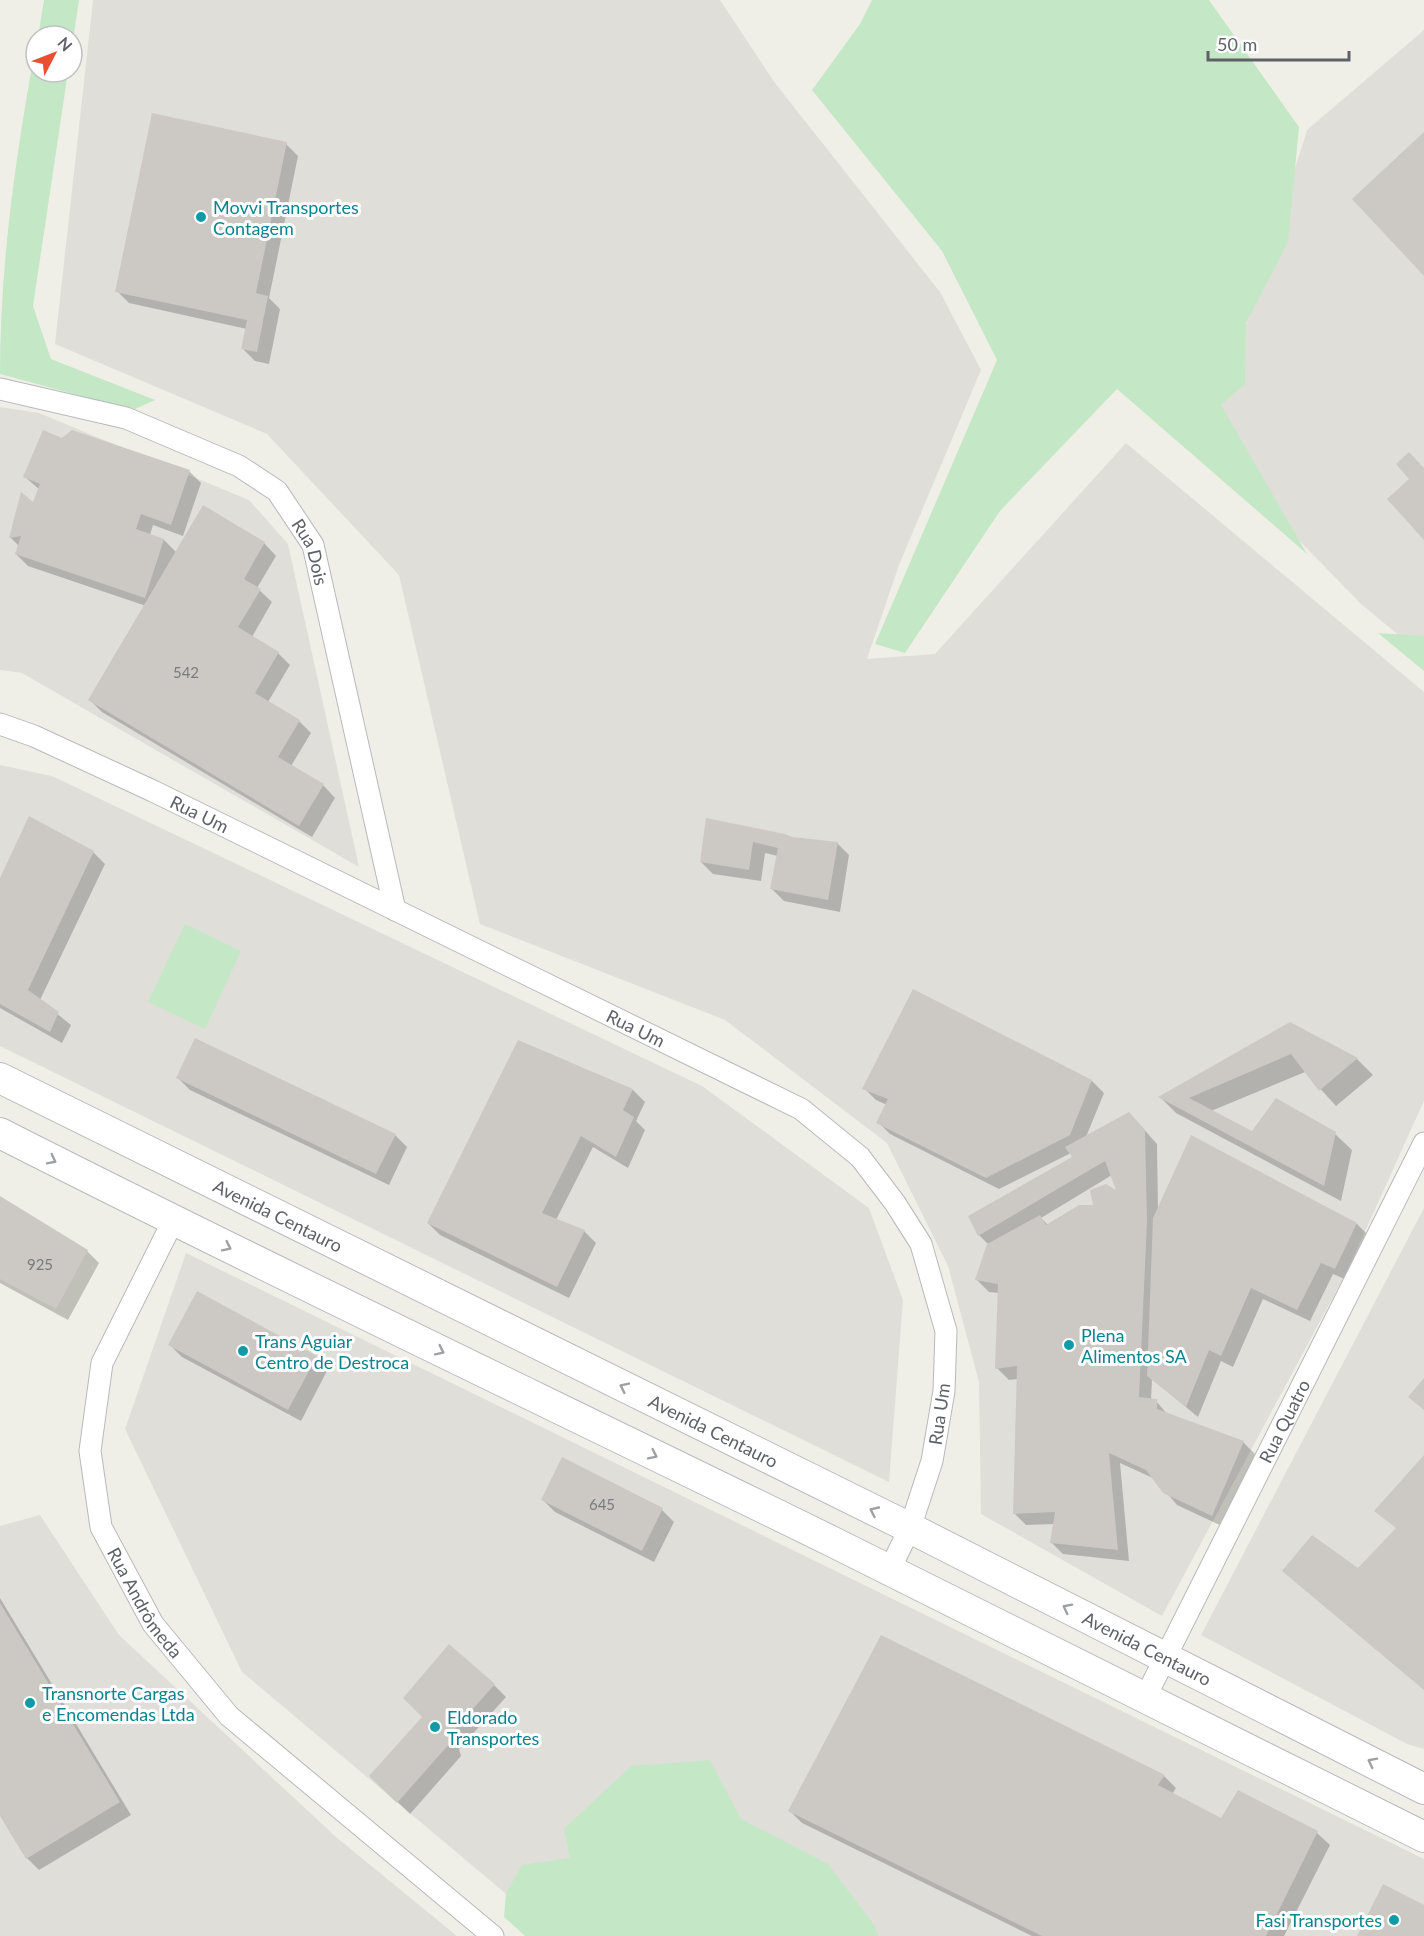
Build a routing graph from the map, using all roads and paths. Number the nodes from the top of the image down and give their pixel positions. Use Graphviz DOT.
graph roads {
  1 [pos="0,389"];
  2 [pos="0,724"];
  3 [pos="395,910"];
  4 [pos="0,1078"];
  5 [pos="0,1133"];
  6 [pos="1424,1143"];
  7 [pos="173,1221"];
  8 [pos="910,1528"];
  9 [pos="889,1571"];
  10 [pos="1165,1658"];
  11 [pos="1144,1700"];
  12 [pos="1424,1789"];
  13 [pos="1424,1837"];
  14 [pos="493,1936"];
  1 -- 3 [label="street, Rua Dois"];
  2 -- 3 [label="street, Rua Um"];
  3 -- 8 [label="street, Rua Um"];
  8 -- 4 [label="street, Avenida Centauro, one-way"];
  5 -- 7 [label="street, one-way"];
  6 -- 10 [label="street, Rua Quatro"];
  7 -- 9 [label="street, one-way"];
  7 -- 14 [label="street, Rua Andrômeda"];
  8 -- 9 [label="street, Rua Um"];
  10 -- 8 [label="street, Avenida Centauro, one-way"];
  9 -- 11 [label="street"];
  10 -- 11 [label="street, Rua Quatro"];
  12 -- 10 [label="street, Avenida Centauro, one-way"];
  11 -- 13 [label="street"];
}
